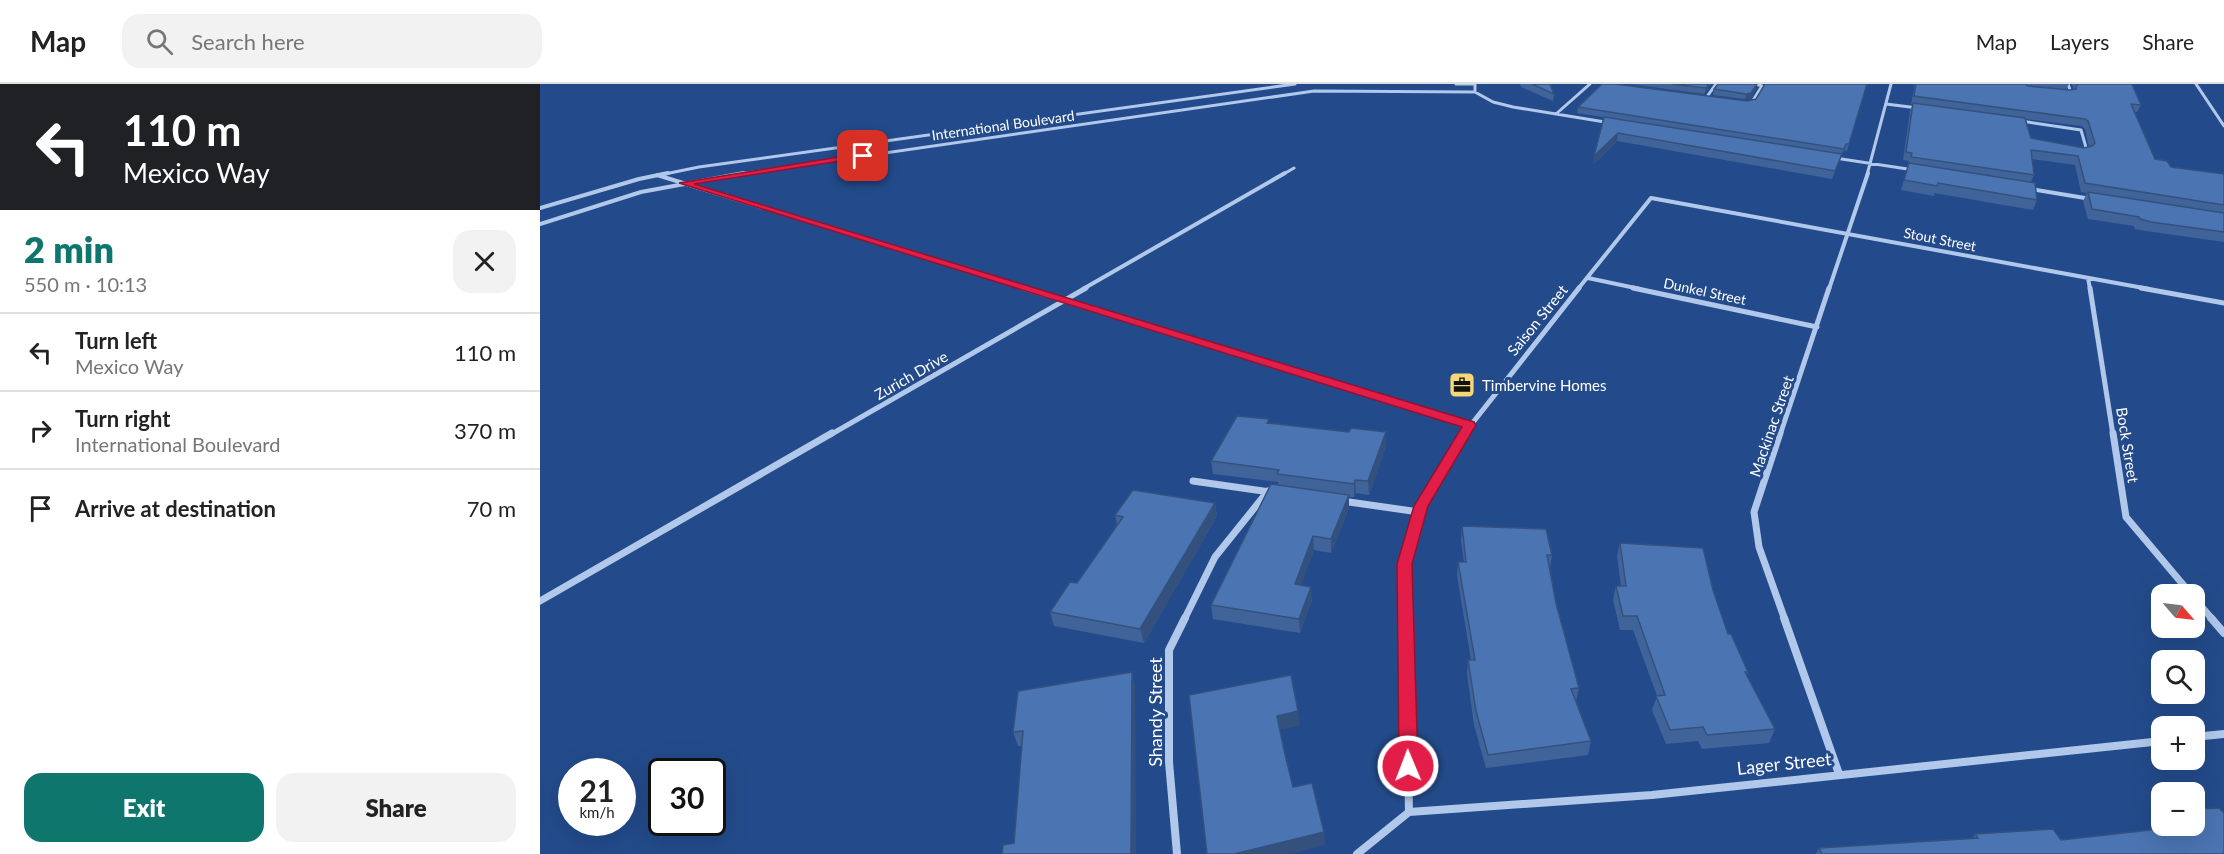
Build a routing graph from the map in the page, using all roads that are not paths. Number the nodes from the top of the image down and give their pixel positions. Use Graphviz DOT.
graph roads {
  1 [pos="1295,84"];
  2 [pos="1456,84"];
  3 [pos="1590,84"];
  4 [pos="1716,84"];
  5 [pos="1756,84"];
  6 [pos="1891,84"];
  7 [pos="2068,84"];
  8 [pos="2196,84"];
  9 [pos="1475,87"];
  10 [pos="2056,93"];
  11 [pos="1715,99"];
  12 [pos="1745,103"];
  13 [pos="1886,104"];
  14 [pos="1921,108"];
  15 [pos="1556,114"];
  16 [pos="2014,120"];
  17 [pos="2025,121"];
  18 [pos="1614,123"];
  19 [pos="2224,126"];
  20 [pos="2027,132"];
  21 [pos="2080,152"];
  22 [pos="1824,156"];
  23 [pos="1871,164"];
  24 [pos="1294,168"];
  25 [pos="1918,171"];
  26 [pos="657,175"];
  27 [pos="683,183"];
  28 [pos="2024,188"];
  29 [pos="1651,198"];
  30 [pos="2095,199"];
  31 [pos="540,208"];
  32 [pos="540,224"];
  33 [pos="1846,233"];
  34 [pos="1588,278"];
  35 [pos="2088,278"];
  36 [pos="1064,300"];
  37 [pos="2224,303"];
  38 [pos="1817,327"];
  39 [pos="1469,425"];
  40 [pos="1193,482"];
  41 [pos="1268,491"];
  42 [pos="1280,493"];
  43 [pos="1338,501"];
  44 [pos="1419,512"];
  45 [pos="2183,584"];
  46 [pos="540,601"];
  47 [pos="2205,611"];
  48 [pos="2224,633"];
  49 [pos="2224,734"];
  50 [pos="2205,736"];
  51 [pos="2151,742"];
  52 [pos="1839,774"];
  53 [pos="1409,812"];
  54 [pos="1177,854"];
  55 [pos="1357,854"];
  1 -- 26 [label="street, International Boulevard"];
  2 -- 9 [label="street"];
  3 -- 15 [label="street"];
  4 -- 11 [label="street"];
  5 -- 12 [label="street"];
  6 -- 13 [label="street, Mackinac Street"];
  7 -- 10 [label="street"];
  8 -- 19 [label="street"];
  9 -- 15 [label="street"];
  9 -- 27 [label="street, International Boulevard"];
  13 -- 14 [label="street"];
  13 -- 23 [label="street, Mackinac Street"];
  15 -- 18 [label="street"];
  16 -- 17 [label="street"];
  17 -- 20 [label="street"];
  17 -- 21 [label="street"];
  22 -- 23 [label="street"];
  23 -- 25 [label="street"];
  23 -- 33 [label="street, Mackinac Street"];
  24 -- 36 [label="street, Zurich Drive"];
  26 -- 27 [label="street"];
  26 -- 31 [label="street, International Boulevard"];
  27 -- 32 [label="street, International Boulevard"];
  27 -- 36 [label="street"];
  28 -- 30 [label="street"];
  29 -- 33 [label="street, Stout Street"];
  29 -- 34 [label="street, Saison Street"];
  33 -- 35 [label="street, Stout Street"];
  33 -- 38 [label="street, Mackinac Street"];
  34 -- 38 [label="street, Dunkel Street"];
  34 -- 39 [label="street, Saison Street"];
  35 -- 37 [label="street, Stout Street"];
  35 -- 45 [label="street, Bock Street"];
  36 -- 39 [label="street"];
  36 -- 46 [label="street, Zurich Drive"];
  38 -- 52 [label="street, Mackinac Street"];
  39 -- 44 [label="street, Saison Street"];
  40 -- 41 [label="street"];
  41 -- 42 [label="street"];
  41 -- 54 [label="street, Shandy Street"];
  43 -- 44 [label="street"];
  44 -- 53 [label="street, Saison Street"];
  47 -- 48 [label="street"];
  49 -- 50 [label="street"];
  51 -- 52 [label="street, Lager Street"];
  52 -- 53 [label="street, Lager Street"];
  53 -- 55 [label="street"];
}
